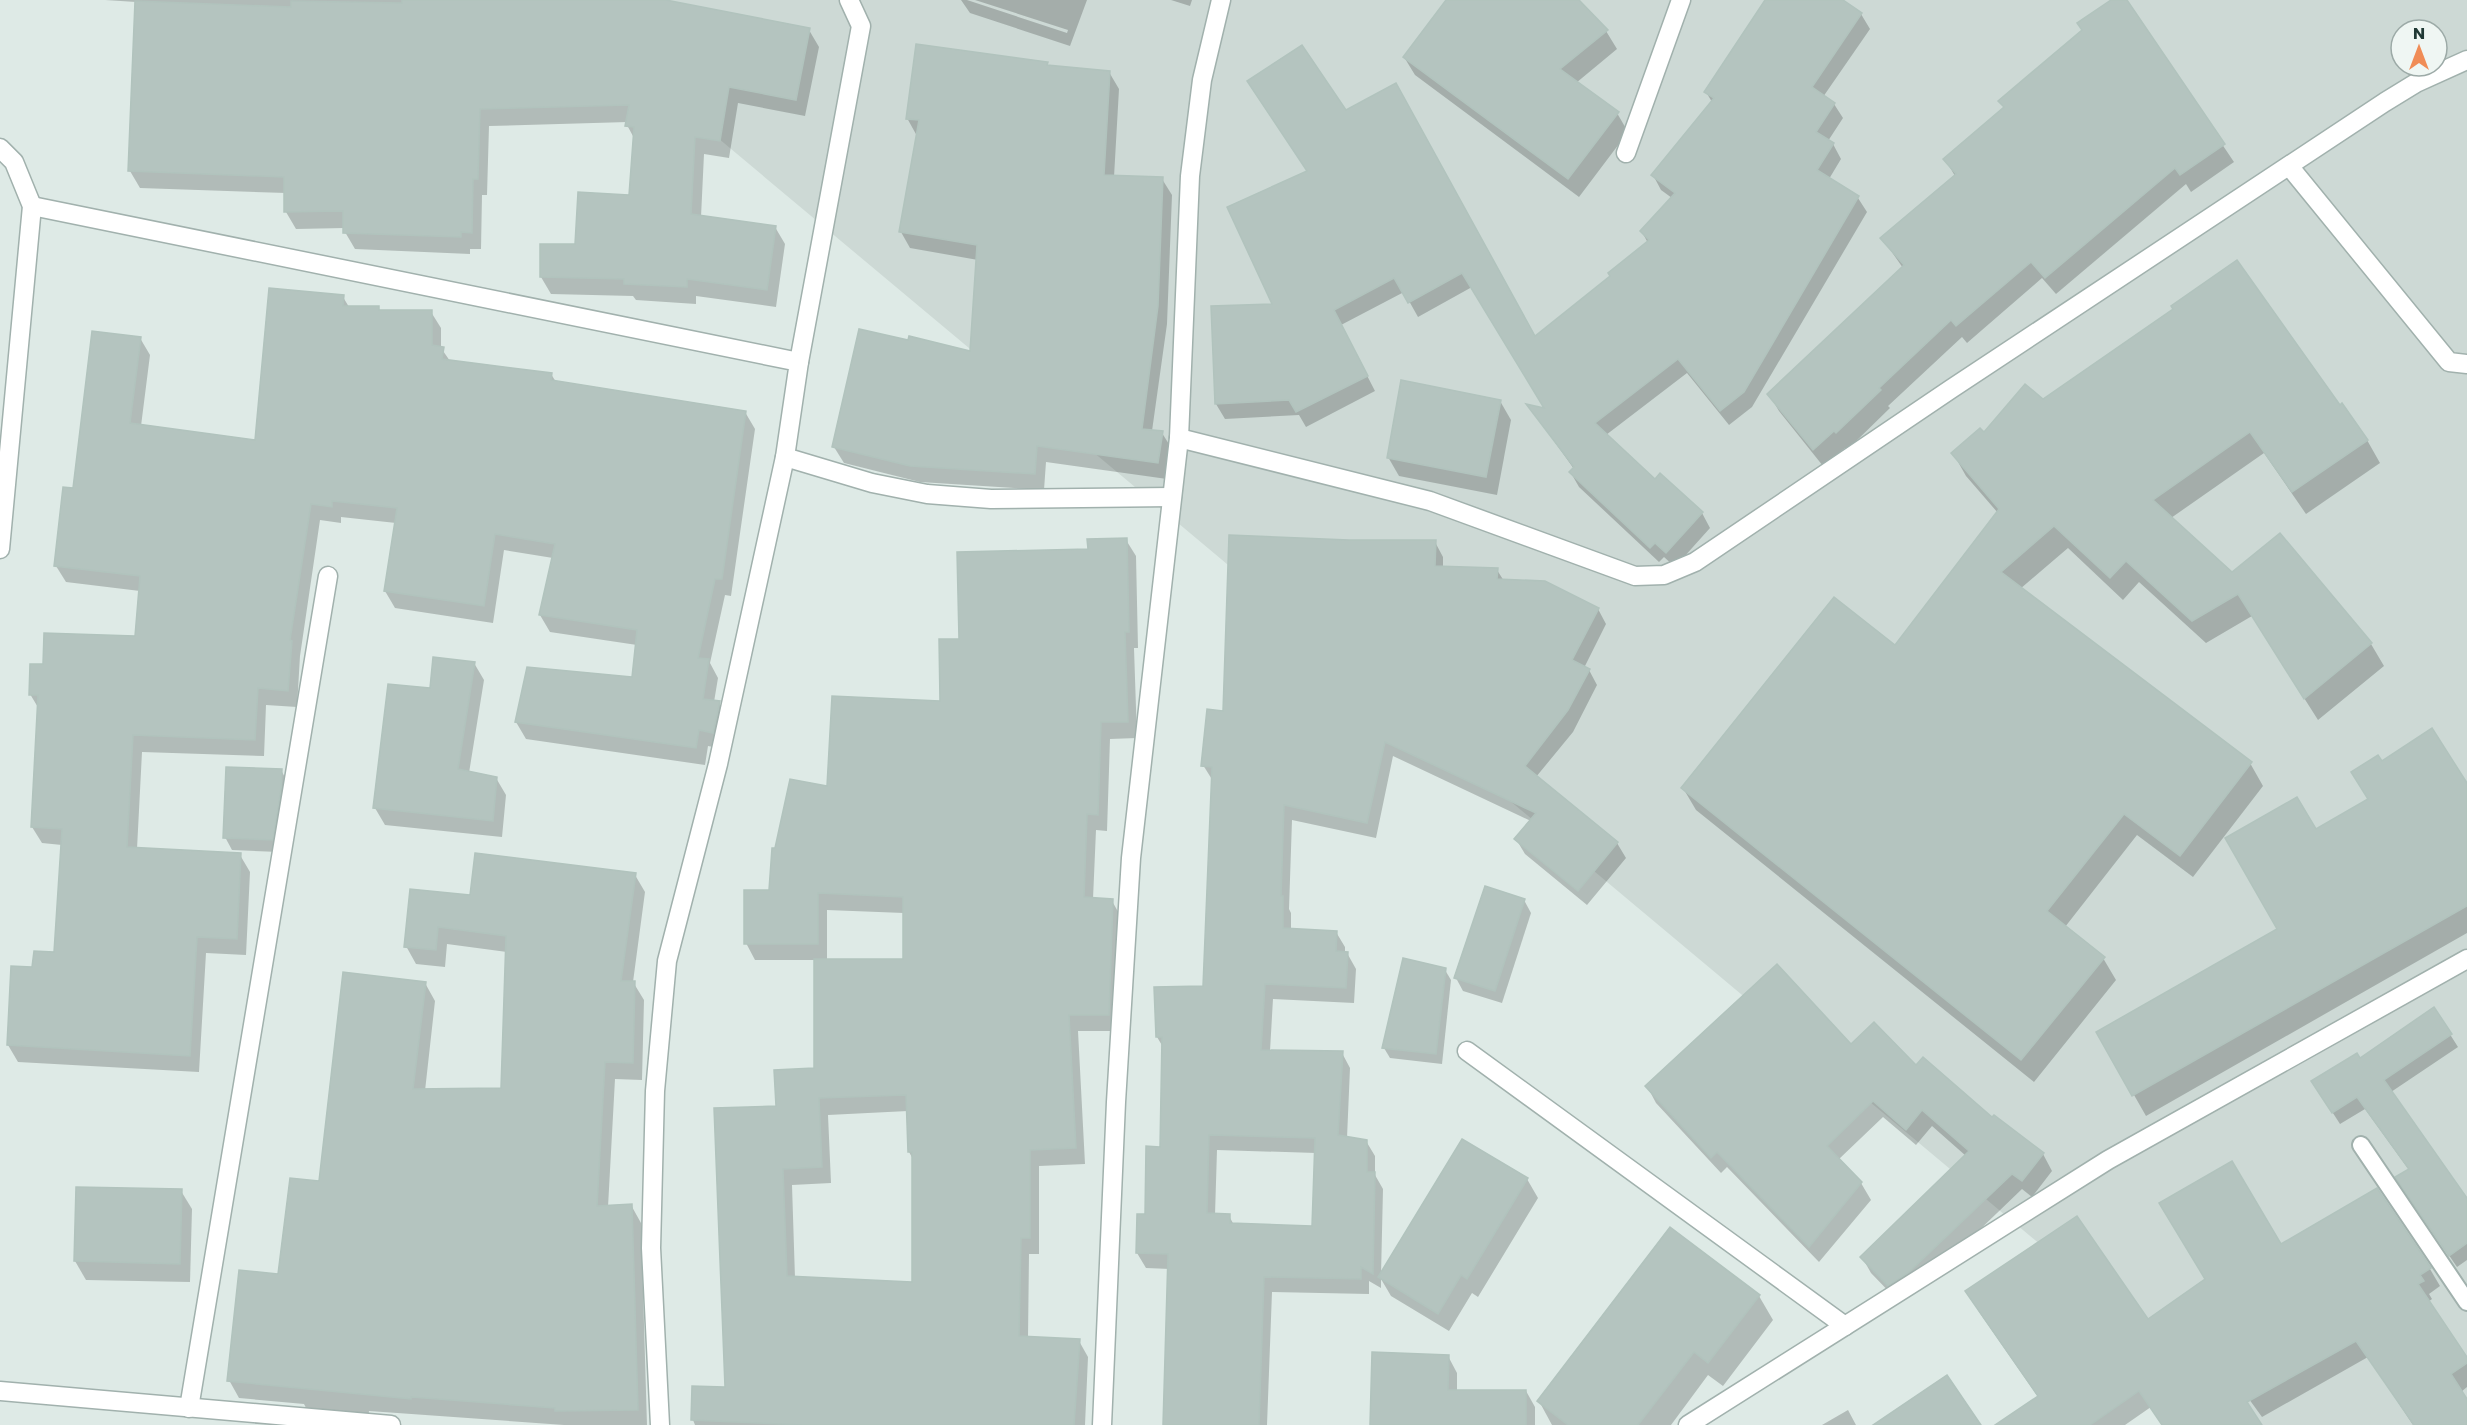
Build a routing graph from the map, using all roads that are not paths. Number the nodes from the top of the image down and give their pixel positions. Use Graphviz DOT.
graph roads {
  1 [pos="849,0"];
  2 [pos="1221,0"];
  3 [pos="1681,0"];
  4 [pos="2467,60"];
  5 [pos="0,148"];
  6 [pos="1626,153"];
  7 [pos="2289,166"];
  8 [pos="32,206"];
  9 [pos="799,362"];
  10 [pos="2467,364"];
  11 [pos="1179,438"];
  12 [pos="785,457"];
  13 [pos="1172,497"];
  14 [pos="0,549"];
  15 [pos="328,576"];
  16 [pos="2467,959"];
  17 [pos="1467,1051"];
  18 [pos="2361,1145"];
  19 [pos="2467,1302"];
  20 [pos="1845,1326"];
  21 [pos="0,1391"];
  22 [pos="189,1408"];
  23 [pos="391,1425"];
  24 [pos="660,1425"];
  25 [pos="1102,1425"];
  26 [pos="1688,1425"];
  1 -- 9 [label="street"];
  2 -- 11 [label="street"];
  3 -- 6 [label="street"];
  4 -- 7 [label="street"];
  5 -- 8 [label="street"];
  7 -- 10 [label="street"];
  7 -- 11 [label="street"];
  8 -- 9 [label="street"];
  8 -- 14 [label="street"];
  9 -- 12 [label="street"];
  11 -- 13 [label="street"];
  12 -- 13 [label="street"];
  12 -- 24 [label="street"];
  13 -- 25 [label="street"];
  15 -- 22 [label="street"];
  16 -- 20 [label="street"];
  17 -- 20 [label="street"];
  18 -- 19 [label="lane"];
  20 -- 26 [label="street"];
  21 -- 22 [label="street"];
  22 -- 23 [label="street"];
}
